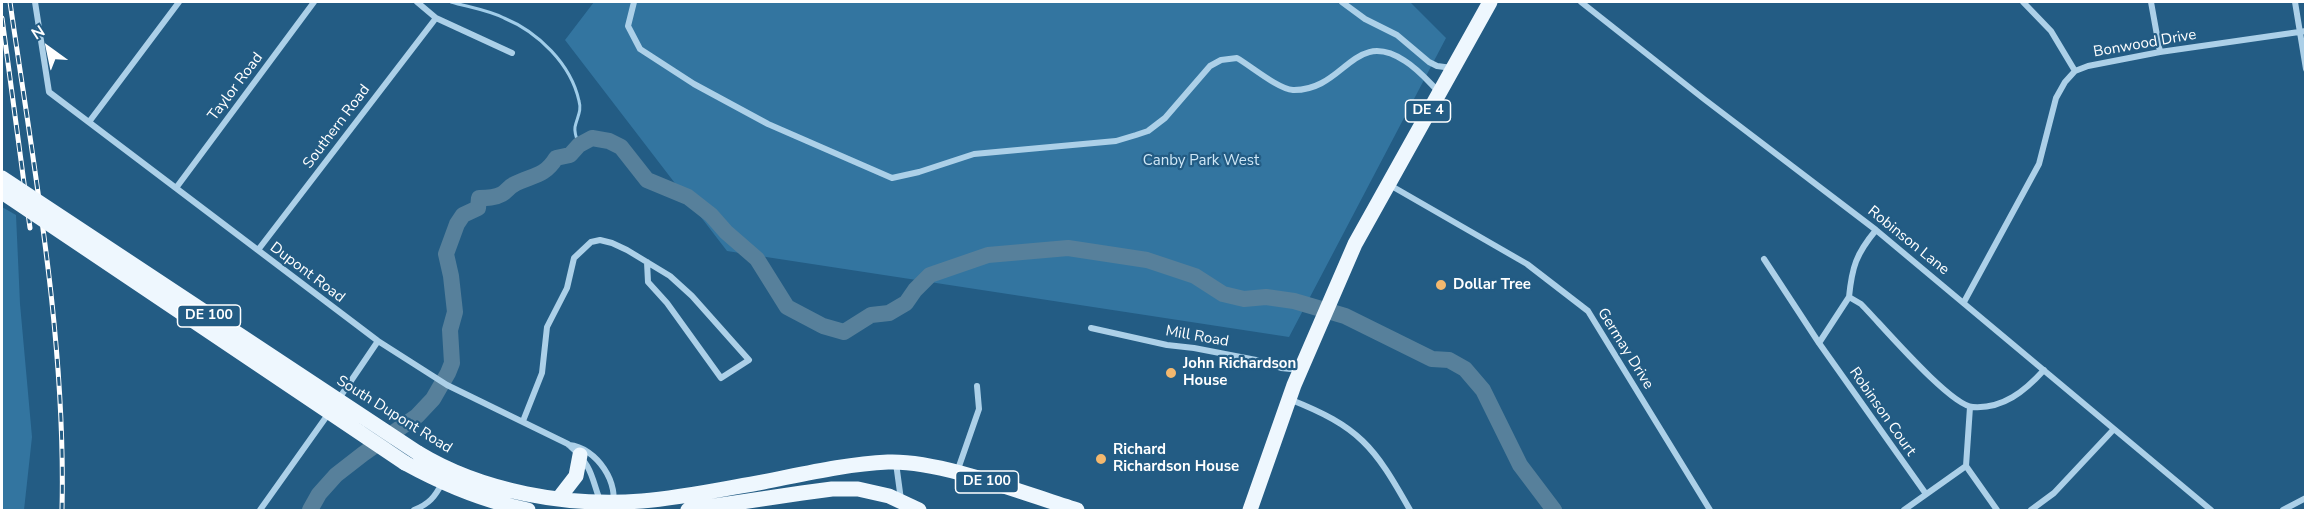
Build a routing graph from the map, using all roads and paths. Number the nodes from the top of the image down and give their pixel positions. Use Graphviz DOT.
graph roads {
  1 [pos="35,2"];
  2 [pos="179,2"];
  3 [pos="314,2"];
  4 [pos="417,2"];
  5 [pos="634,2"];
  6 [pos="1342,2"];
  7 [pos="1490,2"];
  8 [pos="1581,2"];
  9 [pos="2023,2"];
  10 [pos="2151,2"];
  11 [pos="2295,2"];
  12 [pos="436,18"];
  13 [pos="2302,32"];
  14 [pos="2160,52"];
  15 [pos="512,53"];
  16 [pos="1453,68"];
  17 [pos="2306,69"];
  18 [pos="2075,71"];
  19 [pos="1439,92"];
  20 [pos="89,122"];
  21 [pos="2,178"];
  22 [pos="1387,184"];
  23 [pos="176,188"];
  24 [pos="2,192"];
  25 [pos="1876,230"];
  26 [pos="258,250"];
  27 [pos="1764,259"];
  28 [pos="647,262"];
  29 [pos="1849,297"];
  30 [pos="1964,303"];
  31 [pos="1090,328"];
  32 [pos="378,341"];
  33 [pos="1819,343"];
  34 [pos="1300,370"];
  35 [pos="2044,370"];
  36 [pos="977,386"];
  37 [pos="1289,399"];
  38 [pos="1970,407"];
  39 [pos="523,421"];
  40 [pos="2114,429"];
  41 [pos="568,444"];
  42 [pos="580,455"];
  43 [pos="896,462"];
  44 [pos="1966,466"];
  45 [pos="453,471"];
  46 [pos="957,473"];
  47 [pos="754,483"];
  48 [pos="442,484"];
  49 [pos="1926,494"];
  50 [pos="559,498"];
  51 [pos="2306,498"];
  52 [pos="901,500"];
  53 [pos="607,506"];
  54 [pos="260,510"];
  55 [pos="414,510"];
  56 [pos="528,510"];
  57 [pos="692,510"];
  58 [pos="919,510"];
  59 [pos="1077,510"];
  60 [pos="1250,510"];
  61 [pos="1410,510"];
  62 [pos="1710,510"];
  63 [pos="1904,510"];
  64 [pos="1997,510"];
  65 [pos="2031,510"];
  66 [pos="2211,510"];
  67 [pos="2283,510"];
  1 -- 20 [label="street, Dupont Road"];
  2 -- 20 [label="street"];
  3 -- 23 [label="street, Taylor Road"];
  4 -- 12 [label="street"];
  5 -- 19 [label="street"];
  6 -- 16 [label="street"];
  7 -- 16 [label="main road, DE 4"];
  8 -- 25 [label="street, Robinson Lane"];
  9 -- 18 [label="street"];
  10 -- 14 [label="street"];
  11 -- 13 [label="street"];
  12 -- 15 [label="street"];
  12 -- 26 [label="street, Southern Road"];
  13 -- 14 [label="street, Bonwood Drive"];
  13 -- 17 [label="street"];
  14 -- 18 [label="street, Bonwood Drive"];
  16 -- 19 [label="main road, DE 4"];
  18 -- 30 [label="street"];
  19 -- 22 [label="main road, DE 4"];
  20 -- 23 [label="street, Dupont Road"];
  21 -- 45 [label="main road, South Dupont Road / DE 100, bridge"];
  22 -- 34 [label="main road, DE 4"];
  22 -- 62 [label="street, Germay Drive"];
  23 -- 26 [label="street, Dupont Road"];
  24 -- 48 [label="main road, South Dupont Road / DE 100, bridge"];
  25 -- 29 [label="street"];
  25 -- 30 [label="street, Robinson Lane"];
  26 -- 32 [label="street, Dupont Road"];
  27 -- 33 [label="street, Robinson Court"];
  28 -- 28 [label="street"];
  28 -- 39 [label="street"];
  29 -- 33 [label="street"];
  29 -- 38 [label="street"];
  30 -- 35 [label="street, Robinson Lane"];
  31 -- 34 [label="street, Mill Road"];
  32 -- 39 [label="street, Dupont Road"];
  32 -- 54 [label="street"];
  33 -- 49 [label="street, Robinson Court"];
  34 -- 37 [label="main road, DE 4"];
  35 -- 38 [label="street"];
  35 -- 40 [label="street, Robinson Lane"];
  36 -- 46 [label="street"];
  37 -- 60 [label="main road, DE 4"];
  37 -- 61 [label="street"];
  38 -- 44 [label="street"];
  39 -- 41 [label="street, Dupont Road"];
  40 -- 65 [label="street"];
  40 -- 66 [label="street, Robinson Lane"];
  41 -- 42 [label="street, Dupont Road"];
  41 -- 53 [label="street, Dupont Road"];
  42 -- 50 [label="main road"];
  42 -- 53 [label="street, Dupont Road"];
  43 -- 46 [label="main road, DE 100"];
  43 -- 47 [label="main road, South Dupont Road / DE 100"];
  43 -- 52 [label="street"];
  44 -- 49 [label="street"];
  44 -- 64 [label="street"];
  45 -- 48 [label="street"];
  45 -- 50 [label="main road, South Dupont Road / DE 100"];
  46 -- 59 [label="main road, DE 100"];
  47 -- 53 [label="main road, South Dupont Road / DE 100"];
  47 -- 57 [label="main road"];
  48 -- 55 [label="street"];
  48 -- 56 [label="main road, South Dupont Road / DE 100"];
  49 -- 63 [label="street"];
  50 -- 53 [label="main road, South Dupont Road / DE 100"];
  51 -- 67 [label="street"];
  52 -- 57 [label="main road"];
  52 -- 58 [label="main road"];
}
